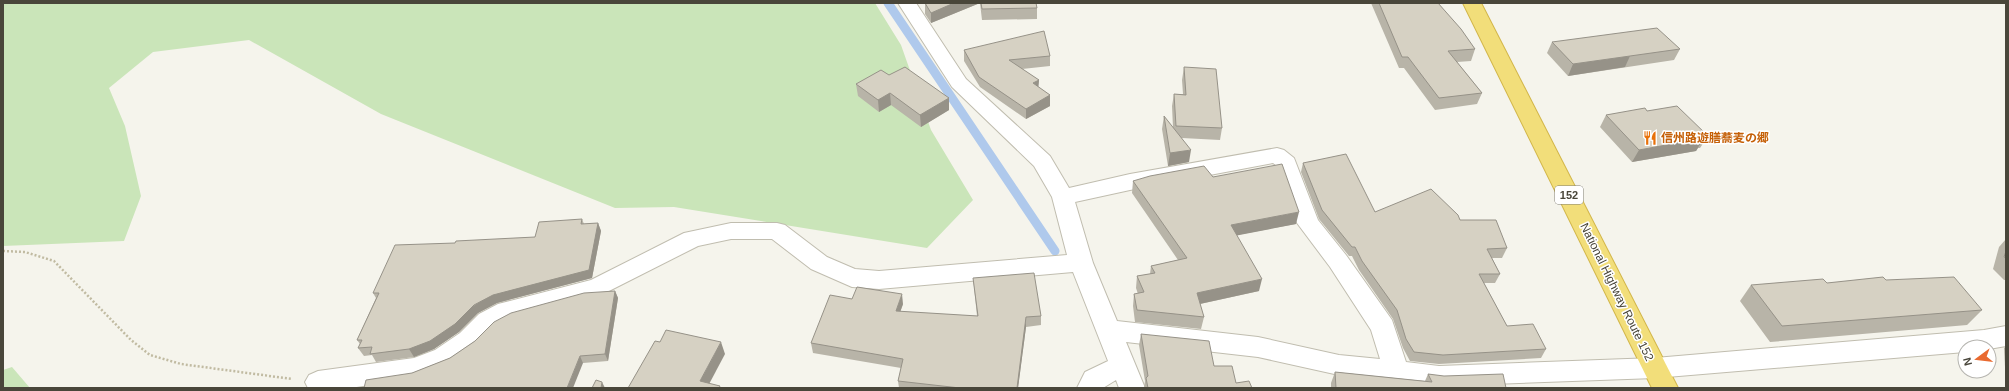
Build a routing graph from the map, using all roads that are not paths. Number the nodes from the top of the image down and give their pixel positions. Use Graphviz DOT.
graph roads {
  1 [pos="907,3"];
  2 [pos="1472,3"];
  3 [pos="1063,198"];
  4 [pos="1081,263"];
  5 [pos="1107,330"];
  6 [pos="2006,336"];
  7 [pos="1396,372"];
  8 [pos="1127,377"];
  9 [pos="1660,378"];
  10 [pos="318,382"];
  11 [pos="1090,388"];
  1 -- 3 [label="street"];
  2 -- 9 [label="highway, National Highway Route 152 / 152"];
  3 -- 4 [label="street"];
  3 -- 7 [label="street"];
  4 -- 5 [label="street"];
  4 -- 10 [label="street"];
  5 -- 7 [label="street"];
  5 -- 8 [label="street"];
  6 -- 9 [label="street"];
  7 -- 9 [label="street"];
  8 -- 11 [label="street"];
}
